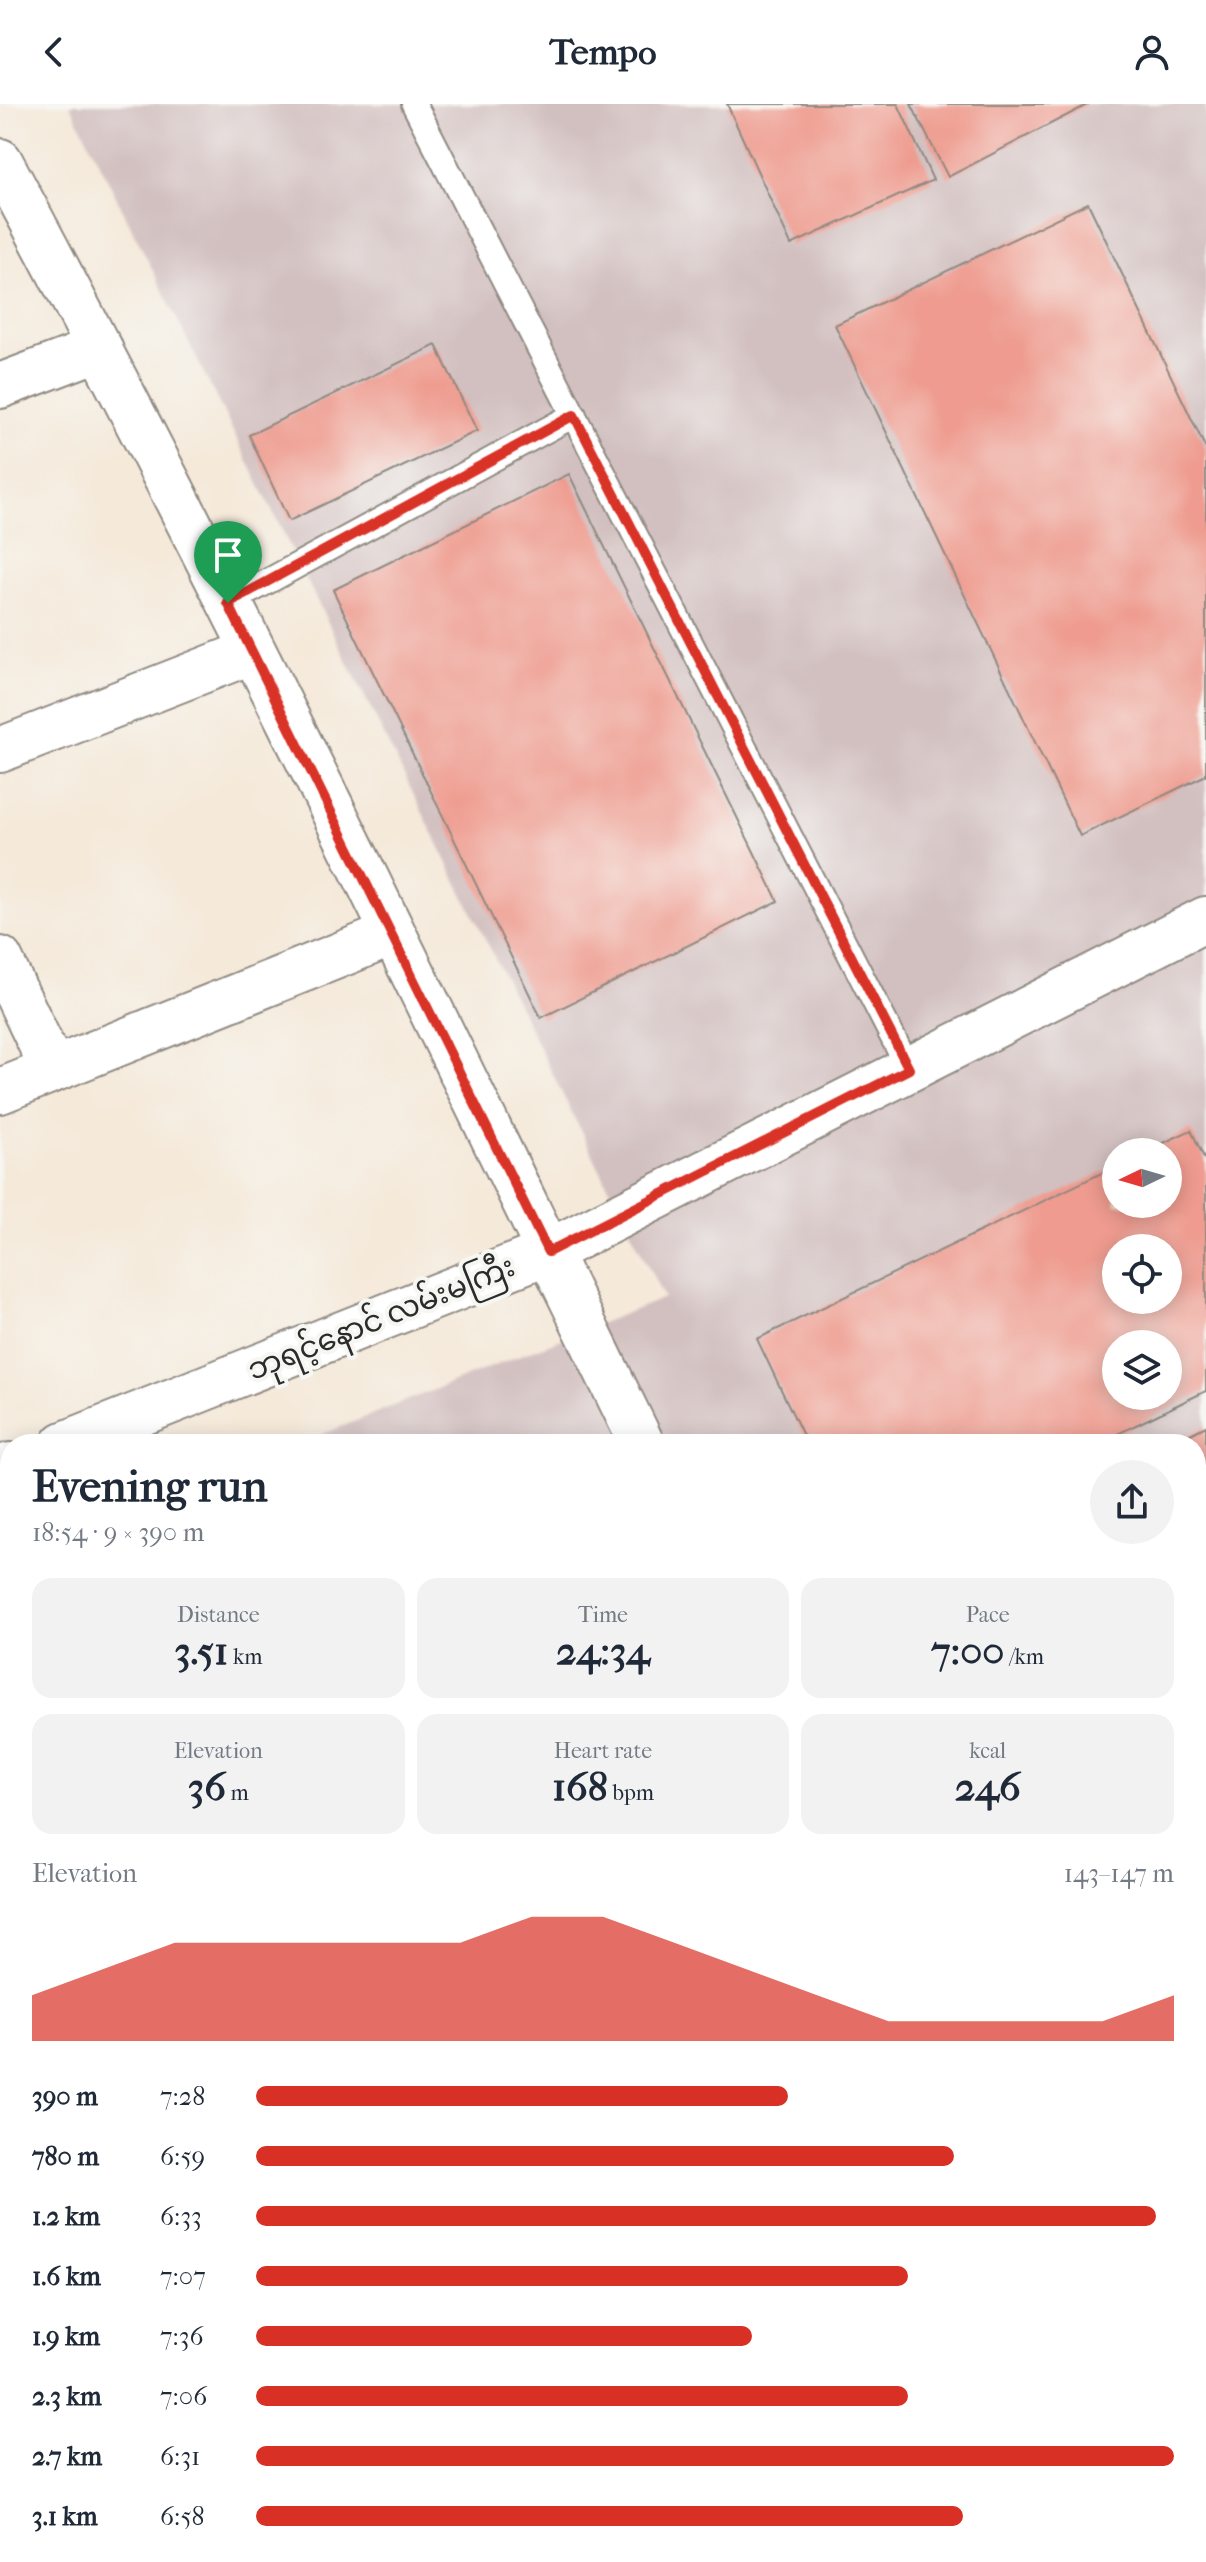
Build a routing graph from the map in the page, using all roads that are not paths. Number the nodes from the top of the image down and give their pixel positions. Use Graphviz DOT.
graph roads {
  1 [pos="414,104"];
  2 [pos="0,161"];
  3 [pos="100,348"];
  4 [pos="0,386"];
  5 [pos="574,415"];
  6 [pos="228,603"];
  7 [pos="253,651"];
  8 [pos="0,750"];
  9 [pos="1206,919"];
  10 [pos="392,934"];
  11 [pos="0,959"];
  12 [pos="909,1069"];
  13 [pos="53,1070"];
  14 [pos="0,1091"];
  15 [pos="548,1252"];
  16 [pos="89,1434"];
  17 [pos="637,1434"];
  1 -- 5 [label="lane"];
  2 -- 3 [label="street"];
  3 -- 4 [label="street"];
  3 -- 6 [label="street"];
  5 -- 6 [label="lane"];
  5 -- 12 [label="lane"];
  6 -- 7 [label="street"];
  7 -- 8 [label="street"];
  7 -- 10 [label="street"];
  9 -- 12 [label="street, ဘုရင့်နောင် လမ်းမကြီး"];
  10 -- 13 [label="street"];
  10 -- 15 [label="street"];
  11 -- 13 [label="street"];
  12 -- 15 [label="street, ဘုရင့်နောင် လမ်းမကြီး"];
  13 -- 14 [label="street"];
  15 -- 16 [label="street, ဘုရင့်နောင် လမ်းမကြီး"];
  15 -- 17 [label="street"];
}
